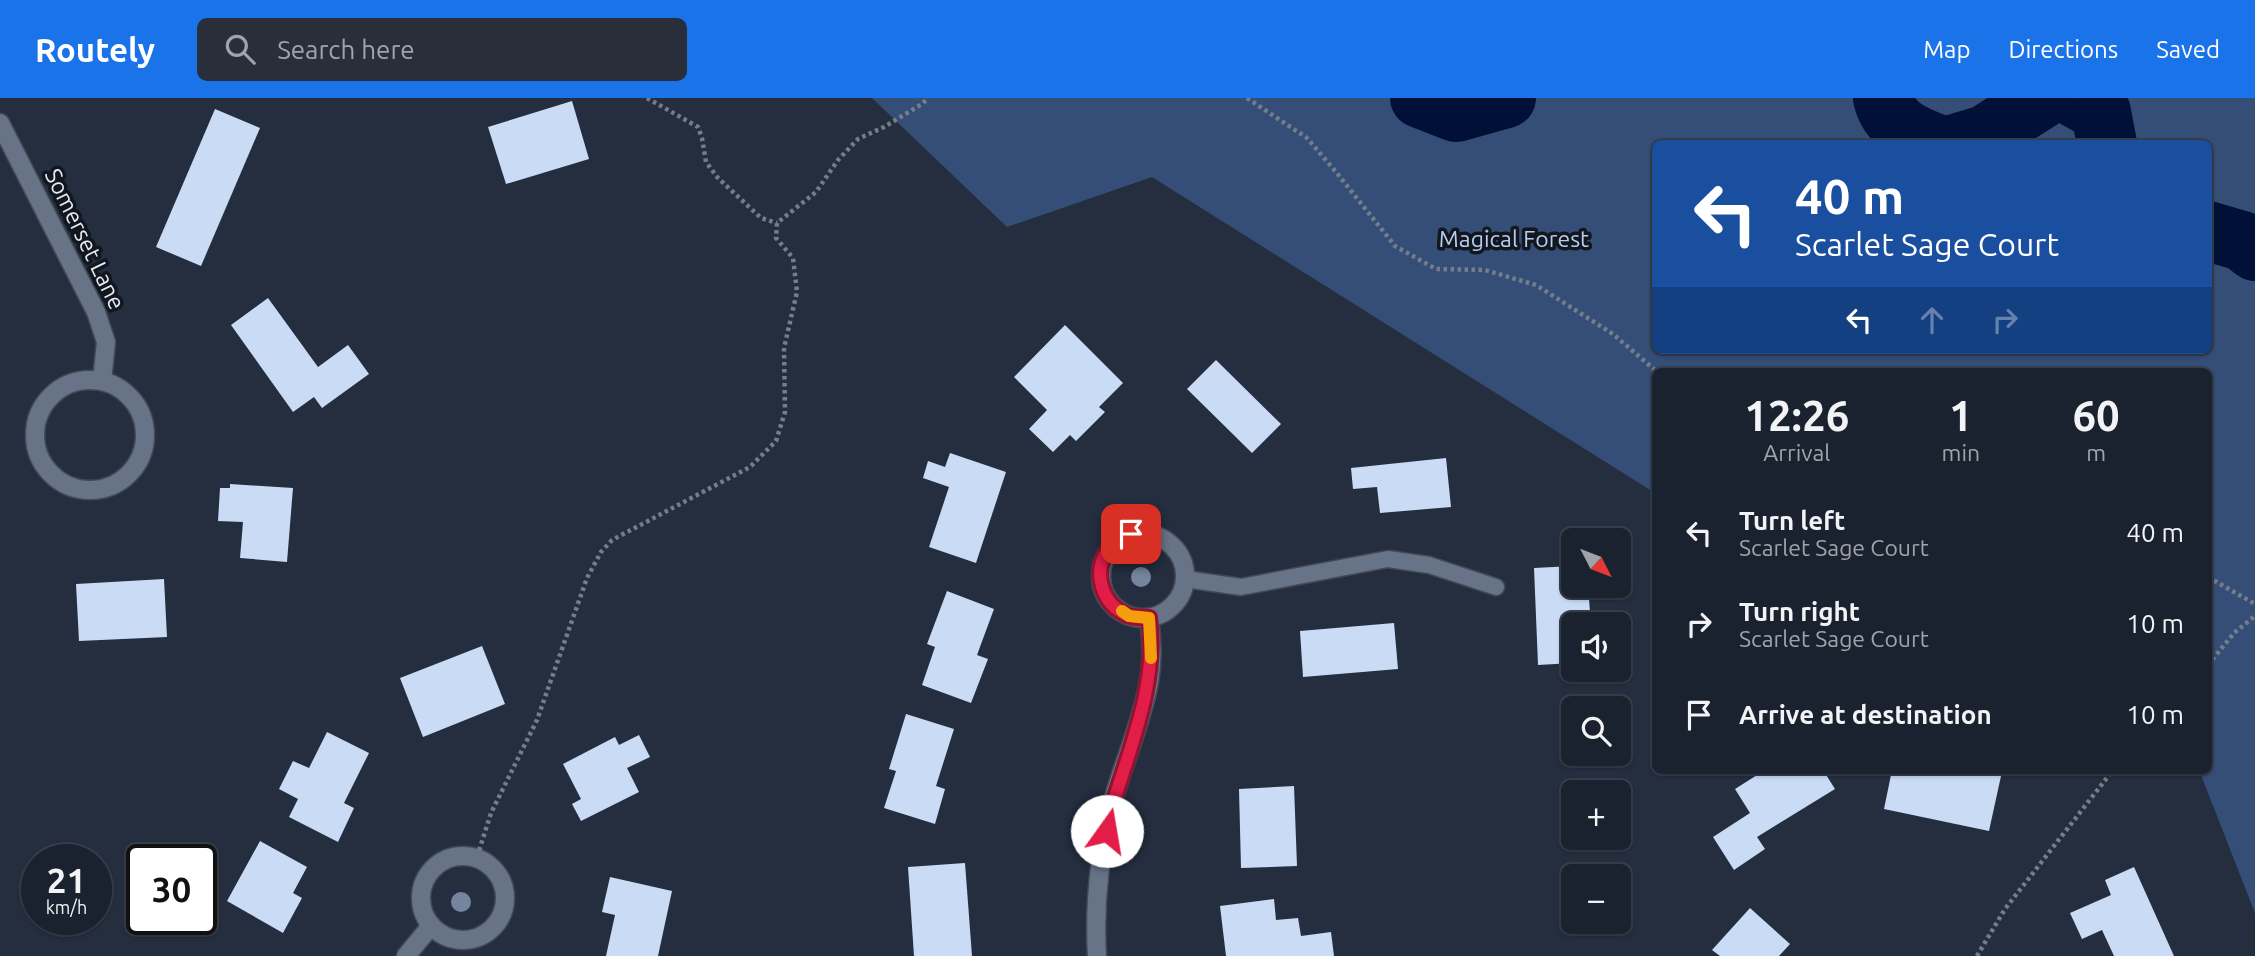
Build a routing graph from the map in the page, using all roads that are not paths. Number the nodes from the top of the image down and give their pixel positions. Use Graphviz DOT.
graph roads {
  1 [pos="0,123"];
  2 [pos="102,381"];
  3 [pos="1185,579"];
  4 [pos="1496,587"];
  5 [pos="1149,618"];
  6 [pos="430,927"];
  7 [pos="406,956"];
  8 [pos="1097,956"];
  1 -- 2 [label="street, Somerset Lane"];
  2 -- 2 [label="street"];
  3 -- 4 [label="lane"];
  3 -- 5 [label="street"];
  3 -- 5 [label="street"];
  5 -- 8 [label="street"];
  6 -- 6 [label="street"];
  6 -- 7 [label="street"];
}
